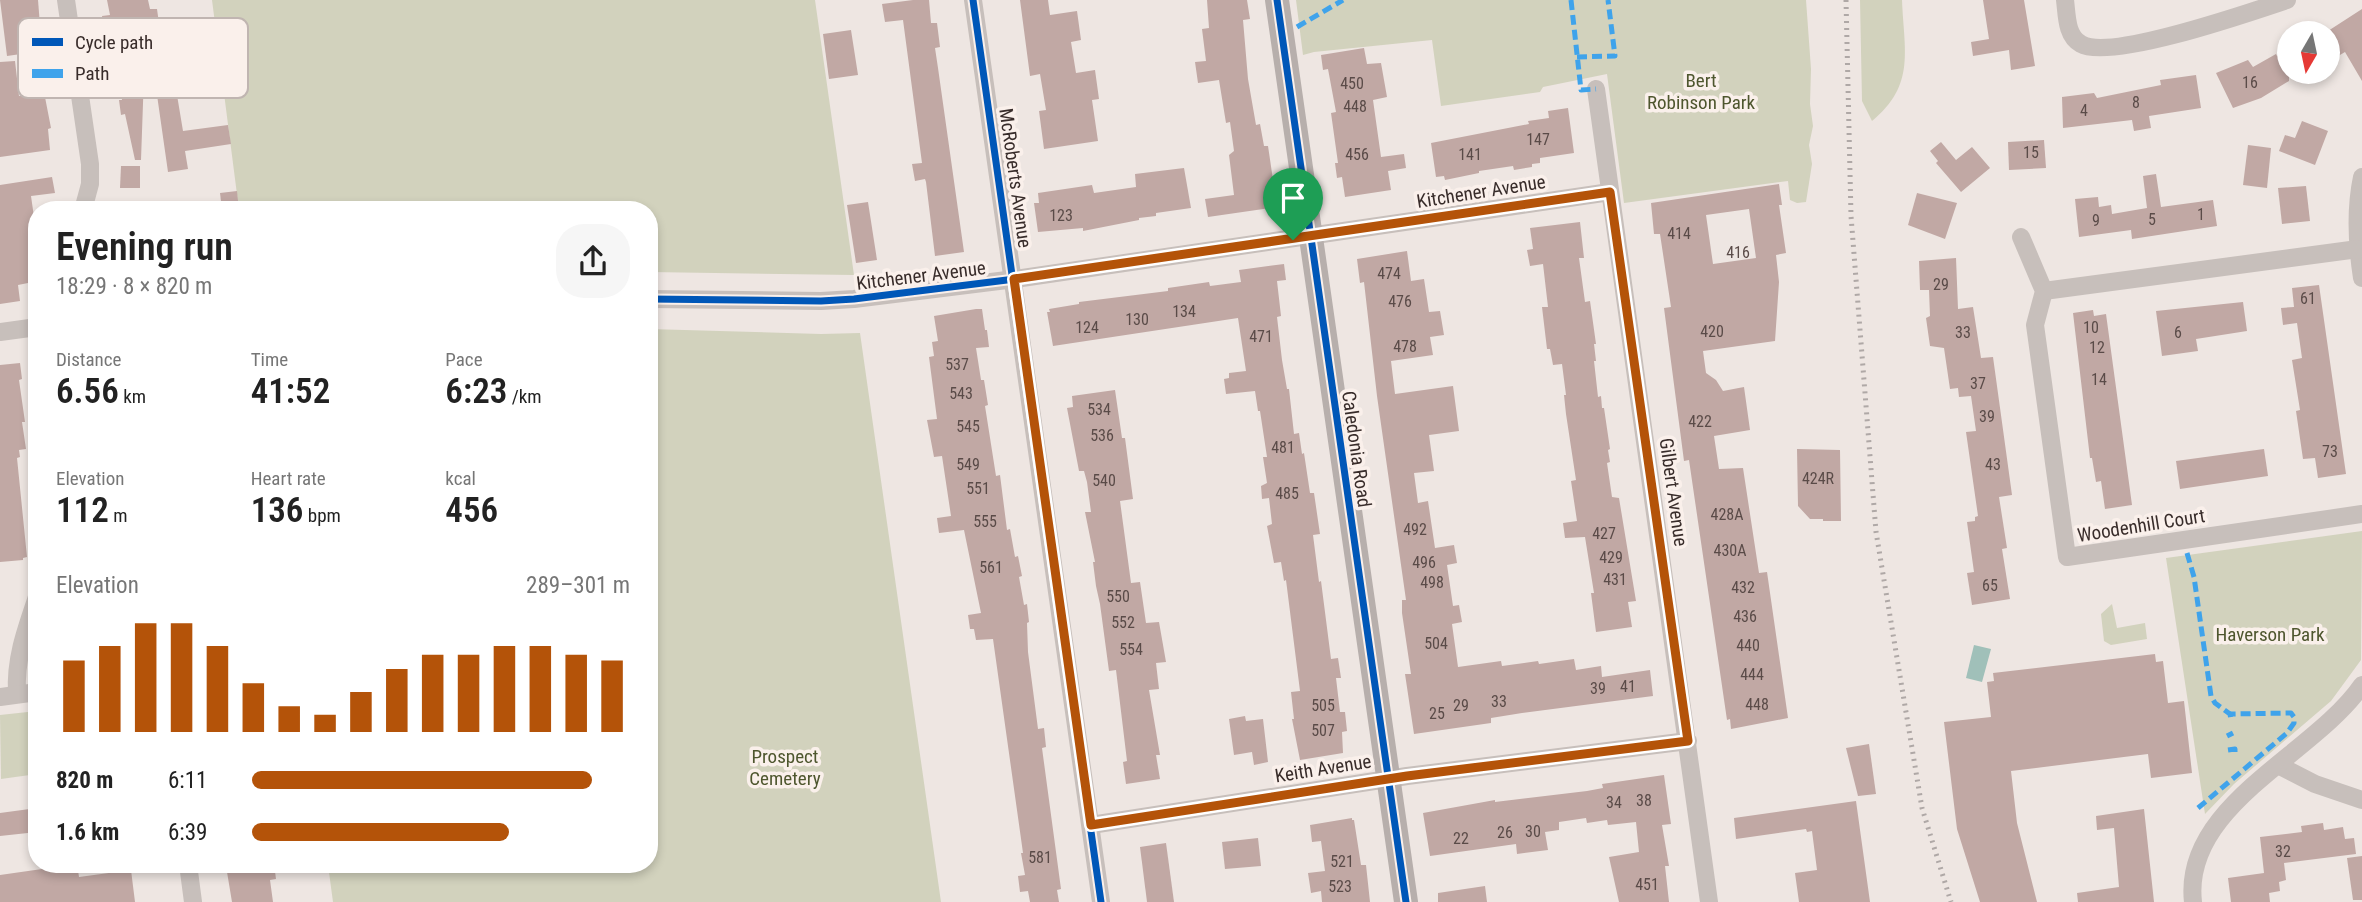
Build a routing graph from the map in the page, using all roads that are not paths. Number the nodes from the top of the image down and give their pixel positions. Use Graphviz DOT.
graph roads {
  1 [pos="66,0"];
  2 [pos="974,0"];
  3 [pos="1277,0"];
  4 [pos="2065,0"];
  5 [pos="2287,0"];
  6 [pos="69,18"];
  7 [pos="1596,89"];
  8 [pos="80,98"];
  9 [pos="2362,177"];
  10 [pos="1610,192"];
  11 [pos="85,201"];
  12 [pos="1311,237"];
  13 [pos="2021,237"];
  14 [pos="2358,249"];
  15 [pos="2362,278"];
  16 [pos="1014,279"];
  17 [pos="2043,292"];
  18 [pos="658,299"];
  19 [pos="28,328"];
  20 [pos="0,332"];
  21 [pos="2362,514"];
  22 [pos="28,624"];
  23 [pos="2362,685"];
  24 [pos="28,693"];
  25 [pos="9,695"];
  26 [pos="1688,741"];
  27 [pos="2278,765"];
  28 [pos="1390,779"];
  29 [pos="2362,800"];
  30 [pos="1091,825"];
  31 [pos="189,873"];
  32 [pos="193,902"];
  33 [pos="1101,902"];
  34 [pos="1406,902"];
  35 [pos="1710,902"];
  36 [pos="2193,902"];
  1 -- 6 [label="street"];
  2 -- 16 [label="street, McRoberts Avenue"];
  3 -- 12 [label="street, Caledonia Road"];
  4 -- 5 [label="street"];
  7 -- 10 [label="street, Gilbert Avenue"];
  8 -- 11 [label="street"];
  9 -- 14 [label="street"];
  10 -- 12 [label="street, Kitchener Avenue"];
  10 -- 26 [label="street, Gilbert Avenue"];
  12 -- 16 [label="street, Kitchener Avenue"];
  12 -- 28 [label="street, Caledonia Road"];
  13 -- 17 [label="street"];
  14 -- 15 [label="street"];
  14 -- 17 [label="street"];
  16 -- 18 [label="street, Kitchener Avenue"];
  16 -- 30 [label="street, McRoberts Avenue"];
  17 -- 21 [label="street, Woodenhill Court"];
  19 -- 20 [label="street"];
  22 -- 25 [label="street"];
  23 -- 27 [label="street"];
  24 -- 25 [label="street"];
  26 -- 28 [label="street, Keith Avenue"];
  26 -- 35 [label="street, Gilbert Avenue"];
  27 -- 29 [label="street"];
  27 -- 36 [label="street"];
  28 -- 30 [label="street, Keith Avenue"];
  28 -- 34 [label="street, Caledonia Road"];
  30 -- 33 [label="street, McRoberts Avenue"];
  31 -- 32 [label="street"];
}
